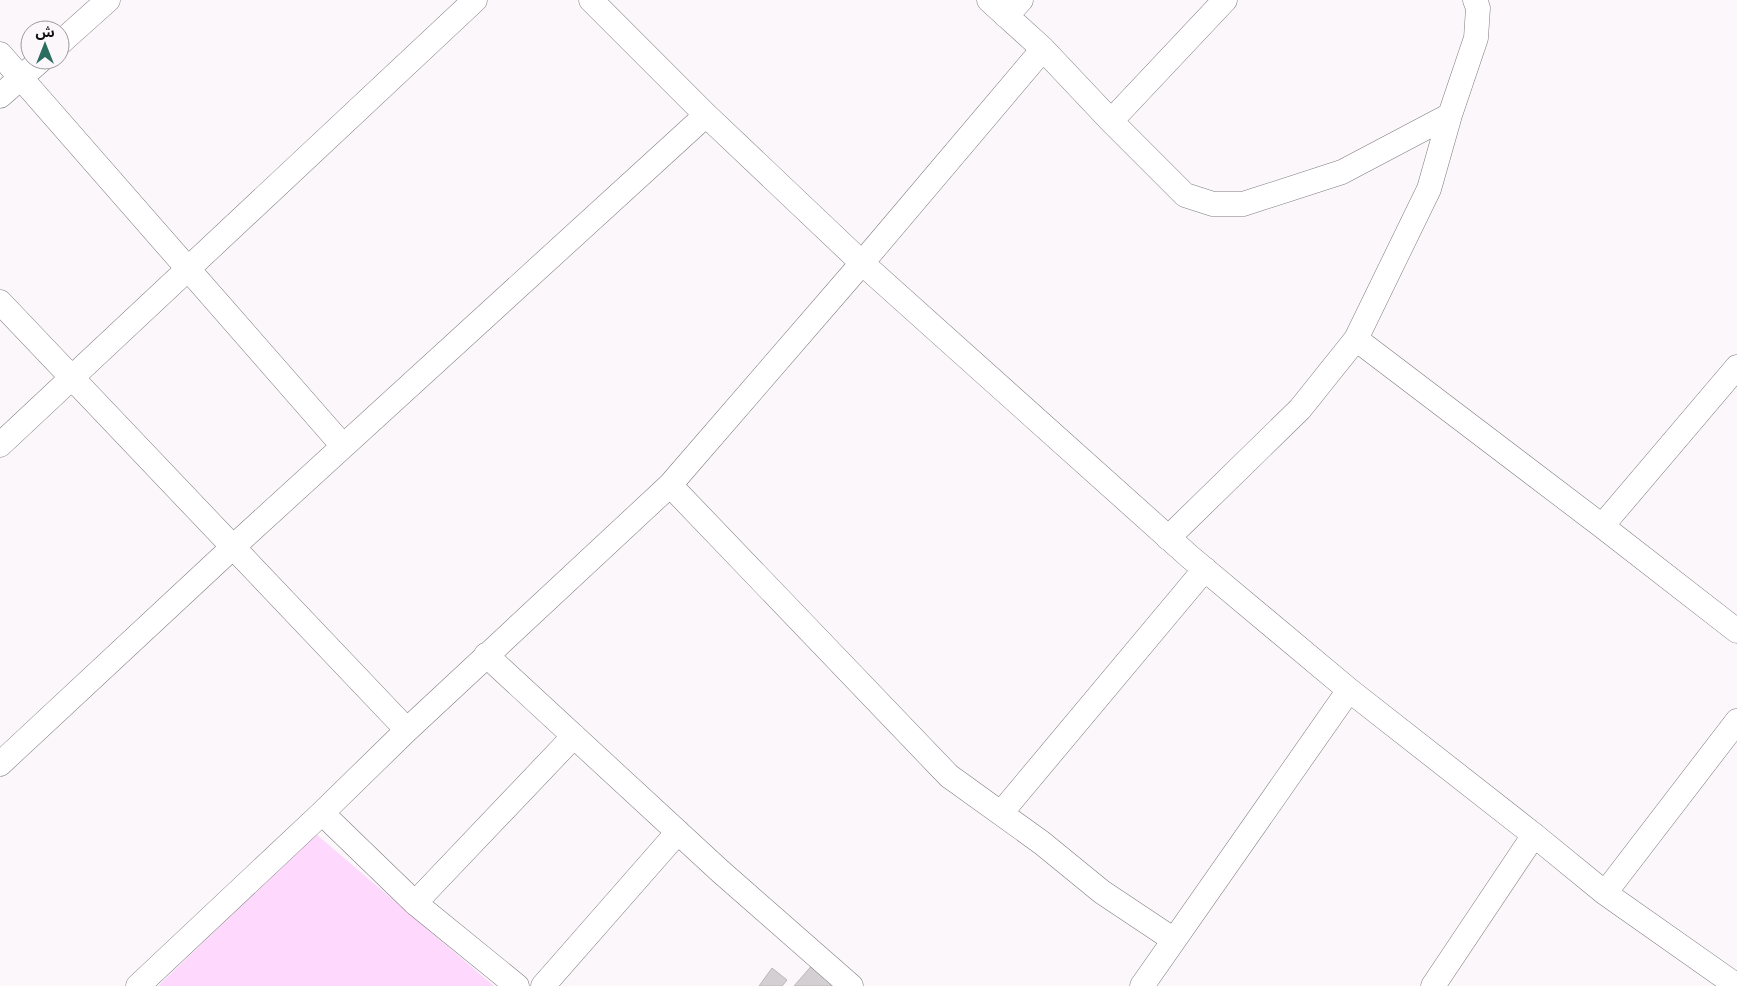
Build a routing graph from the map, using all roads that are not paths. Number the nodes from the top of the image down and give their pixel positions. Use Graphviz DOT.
graph roads {
  1 [pos="108,0"];
  2 [pos="475,0"];
  3 [pos="591,0"];
  4 [pos="1225,0"];
  5 [pos="1475,0"];
  6 [pos="1005,5"];
  7 [pos="70,34"];
  8 [pos="1043,49"];
  9 [pos="0,54"];
  10 [pos="30,70"];
  11 [pos="21,78"];
  12 [pos="0,96"];
  13 [pos="706,115"];
  14 [pos="1450,115"];
  15 [pos="1111,121"];
  16 [pos="862,263"];
  17 [pos="188,270"];
  18 [pos="0,302"];
  19 [pos="1356,339"];
  20 [pos="1737,367"];
  21 [pos="72,378"];
  22 [pos="0,445"];
  23 [pos="343,446"];
  24 [pos="670,485"];
  25 [pos="1602,526"];
  26 [pos="1168,538"];
  27 [pos="233,547"];
  28 [pos="1205,569"];
  29 [pos="1737,631"];
  30 [pos="486,655"];
  31 [pos="1349,690"];
  32 [pos="1737,721"];
  33 [pos="407,730"];
  34 [pos="574,736"];
  35 [pos="0,764"];
  36 [pos="322,813"];
  37 [pos="1001,813"];
  38 [pos="678,832"];
  39 [pos="1534,835"];
  40 [pos="1605,894"];
  41 [pos="415,903"];
  42 [pos="1174,940"];
  43 [pos="1726,983"];
  44 [pos="138,986"];
  45 [pos="516,986"];
  46 [pos="543,986"];
  47 [pos="852,986"];
  48 [pos="1142,986"];
  49 [pos="1433,986"];
  1 -- 7 [label="street"];
  2 -- 17 [label="street"];
  3 -- 13 [label="street"];
  4 -- 15 [label="street"];
  5 -- 14 [label="street"];
  6 -- 8 [label="street"];
  8 -- 15 [label="street"];
  8 -- 16 [label="street"];
  9 -- 11 [label="street"];
  10 -- 11 [label="street"];
  11 -- 12 [label="street"];
  11 -- 17 [label="street"];
  13 -- 16 [label="street"];
  13 -- 23 [label="street"];
  14 -- 15 [label="street"];
  14 -- 19 [label="street"];
  16 -- 24 [label="street"];
  16 -- 26 [label="street"];
  17 -- 21 [label="street"];
  17 -- 23 [label="street"];
  18 -- 21 [label="street"];
  19 -- 25 [label="street"];
  19 -- 26 [label="street"];
  20 -- 25 [label="street"];
  21 -- 22 [label="street"];
  21 -- 27 [label="street"];
  23 -- 27 [label="street"];
  24 -- 30 [label="street"];
  24 -- 37 [label="street"];
  25 -- 29 [label="street"];
  26 -- 28 [label="street"];
  27 -- 33 [label="street"];
  27 -- 35 [label="street"];
  28 -- 31 [label="street"];
  28 -- 37 [label="street"];
  30 -- 33 [label="street"];
  30 -- 34 [label="street"];
  31 -- 39 [label="street"];
  31 -- 42 [label="street"];
  32 -- 40 [label="street"];
  33 -- 36 [label="street"];
  34 -- 38 [label="street"];
  34 -- 41 [label="street"];
  36 -- 41 [label="street"];
  36 -- 44 [label="street"];
  37 -- 42 [label="street"];
  38 -- 46 [label="street"];
  38 -- 47 [label="street"];
  39 -- 40 [label="street"];
  39 -- 49 [label="street"];
  40 -- 43 [label="street"];
  41 -- 45 [label="street"];
  42 -- 48 [label="street"];
}
